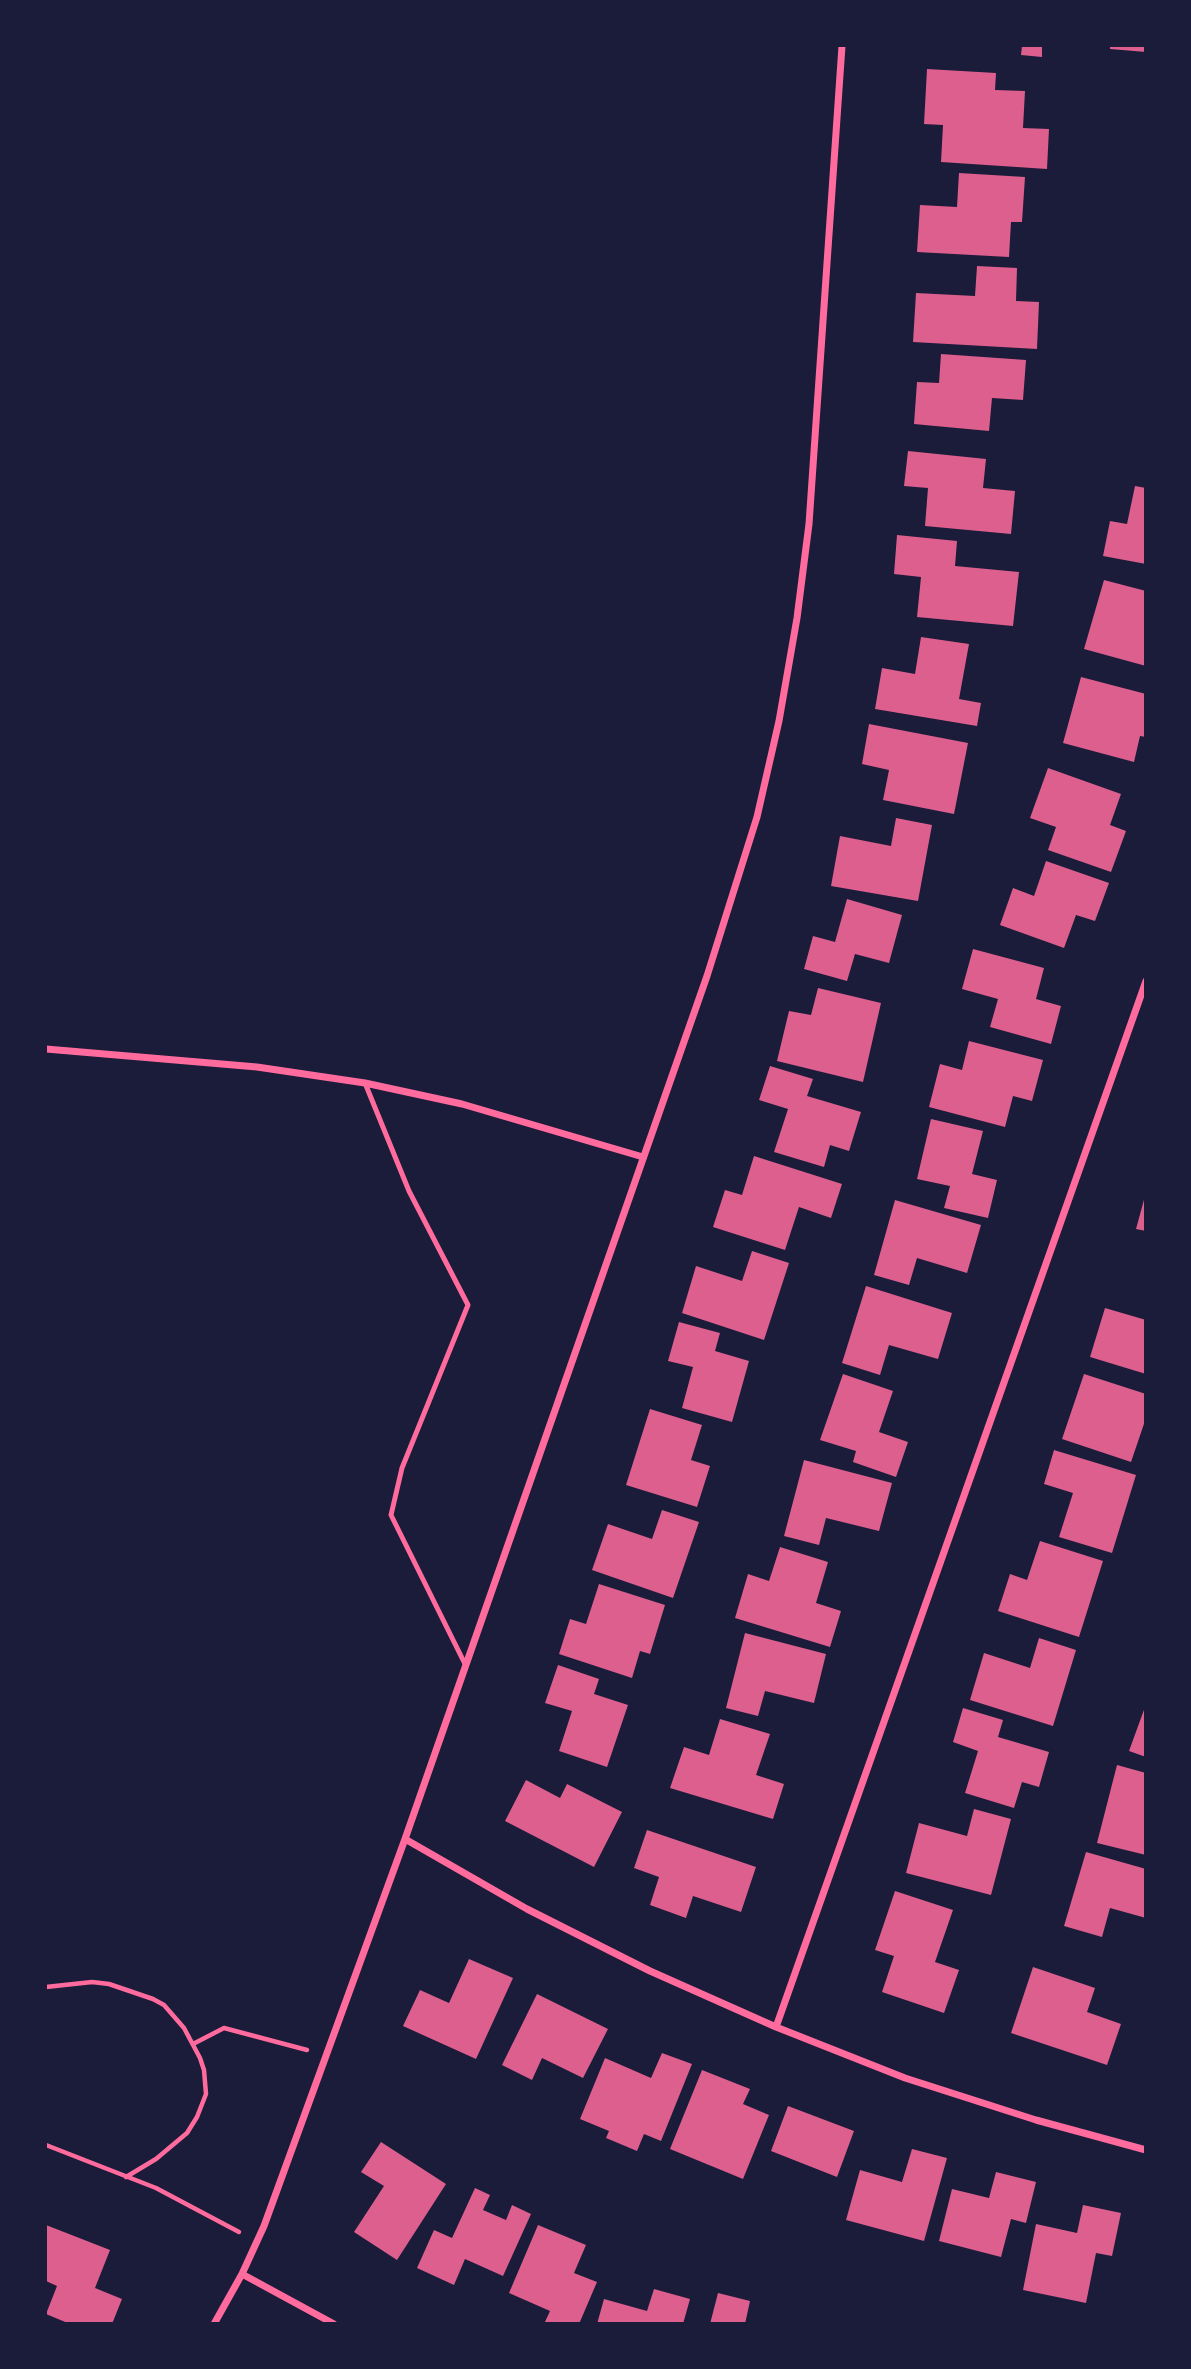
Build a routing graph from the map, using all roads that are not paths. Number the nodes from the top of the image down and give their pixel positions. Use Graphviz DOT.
graph roads {
  1 [pos="842,46"];
  2 [pos="1146,981"];
  3 [pos="46,1049"];
  4 [pos="365,1083"];
  5 [pos="643,1157"];
  6 [pos="466,1666"];
  7 [pos="405,1839"];
  8 [pos="776,2027"];
  9 [pos="1146,2150"];
  10 [pos="242,2274"];
  11 [pos="214,2323"];
  12 [pos="334,2323"];
  1 -- 5 [label="street"];
  2 -- 8 [label="street"];
  3 -- 4 [label="street"];
  4 -- 5 [label="street"];
  4 -- 6 [label="lane"];
  5 -- 6 [label="street"];
  6 -- 7 [label="street"];
  7 -- 8 [label="street"];
  7 -- 10 [label="street"];
  8 -- 9 [label="street"];
  10 -- 11 [label="street"];
  10 -- 12 [label="street"];
}
